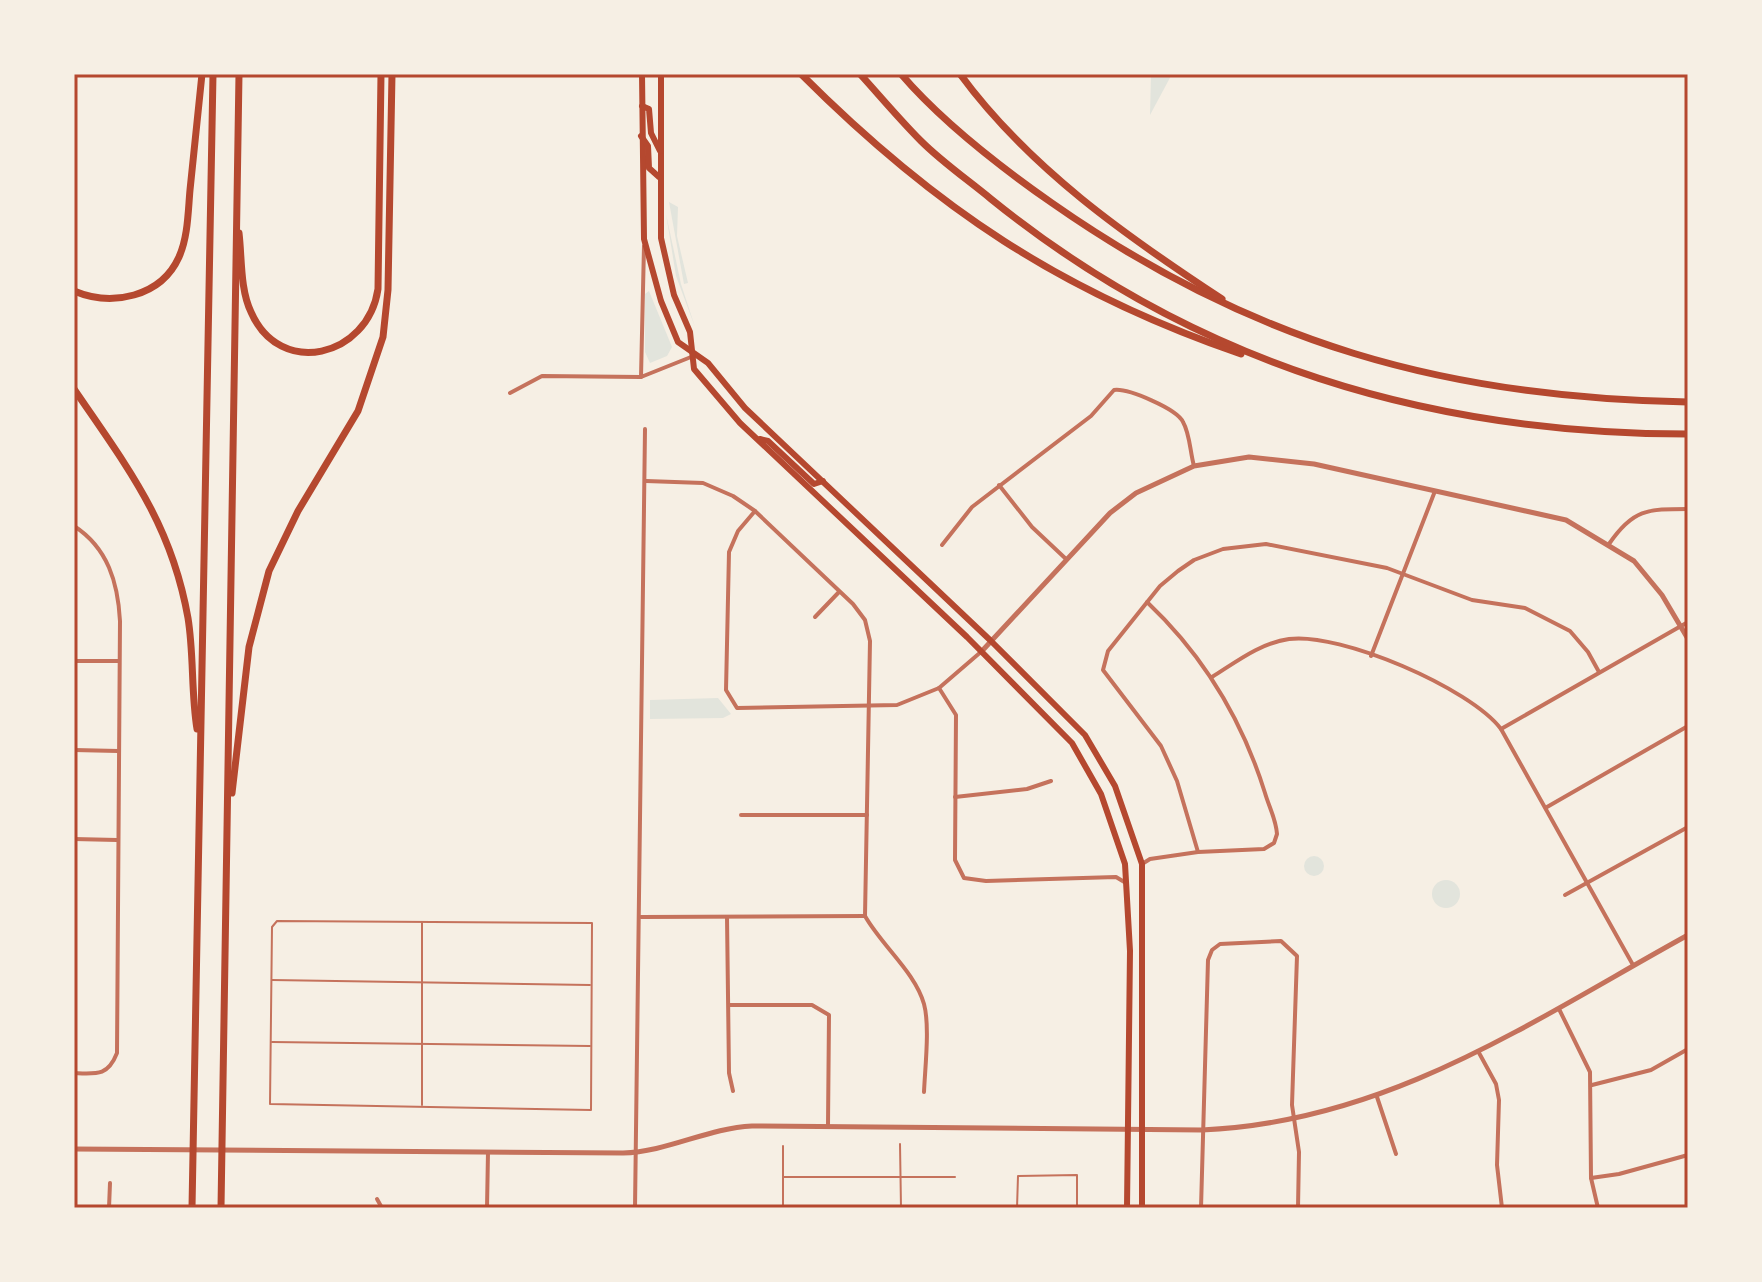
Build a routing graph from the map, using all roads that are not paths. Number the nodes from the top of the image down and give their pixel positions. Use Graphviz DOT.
graph roads {
  1 [pos="202,74"];
  2 [pos="213,74"];
  3 [pos="239,74"];
  4 [pos="381,74"];
  5 [pos="392,74"];
  6 [pos="642,74"];
  7 [pos="661,74"];
  8 [pos="801,74"];
  9 [pos="860,74"];
  10 [pos="901,74"];
  11 [pos="960,74"];
  12 [pos="1524,74"];
  13 [pos="1542,74"];
  14 [pos="642,106"];
  15 [pos="641,136"];
  16 [pos="660,151"];
  17 [pos="659,177"];
  18 [pos="236,200"];
  19 [pos="644,239"];
  20 [pos="74,291"];
  21 [pos="1241,311"];
  22 [pos="694,356"];
  23 [pos="641,377"];
  24 [pos="1319,380"];
  25 [pos="74,389"];
  26 [pos="510,393"];
  27 [pos="1688,402"];
  28 [pos="645,429"];
  29 [pos="1688,434"];
  30 [pos="757,438"];
  31 [pos="1194,466"];
  32 [pos="646,481"];
  33 [pos="824,481"];
  34 [pos="999,485"];
  35 [pos="1435,490"];
  36 [pos="1688,509"];
  37 [pos="755,511"];
  38 [pos="74,526"];
  39 [pos="1609,544"];
  40 [pos="942,545"];
  41 [pos="1066,559"];
  42 [pos="1405,574"];
  43 [pos="839,592"];
  44 [pos="1147,602"];
  45 [pos="815,617"];
  46 [pos="1688,622"];
  47 [pos="1681,626"];
  48 [pos="1688,639"];
  49 [pos="990,640"];
  50 [pos="982,651"];
  51 [pos="1371,656"];
  52 [pos="74,661"];
  53 [pos="118,661"];
  54 [pos="1599,672"];
  55 [pos="1212,677"];
  56 [pos="939,688"];
  57 [pos="869,708"];
  58 [pos="1688,726"];
  59 [pos="1501,729"];
  60 [pos="199,743"];
  61 [pos="74,750"];
  62 [pos="118,751"];
  63 [pos="1051,781"];
  64 [pos="955,797"];
  65 [pos="1547,807"];
  66 [pos="741,815"];
  67 [pos="867,815"];
  68 [pos="228,819"];
  69 [pos="1688,827"];
  70 [pos="74,839"];
  71 [pos="117,840"];
  72 [pos="1198,852"];
  73 [pos="1142,864"];
  74 [pos="1589,881"];
  75 [pos="1126,883"];
  76 [pos="1565,895"];
  77 [pos="865,916"];
  78 [pos="641,917"];
  79 [pos="727,917"];
  80 [pos="422,922"];
  81 [pos="1688,935"];
  82 [pos="1633,965"];
  83 [pos="272,980"];
  84 [pos="423,982"];
  85 [pos="591,985"];
  86 [pos="729,1005"];
  87 [pos="1558,1007"];
  88 [pos="271,1042"];
  89 [pos="421,1043"];
  90 [pos="590,1046"];
  91 [pos="1688,1049"];
  92 [pos="1478,1051"];
  93 [pos="74,1073"];
  94 [pos="1592,1085"];
  95 [pos="733,1091"];
  96 [pos="924,1092"];
  97 [pos="1377,1097"];
  98 [pos="422,1106"];
  99 [pos="1294,1119"];
  100 [pos="828,1126"];
  101 [pos="1128,1129"];
  102 [pos="1143,1129"];
  103 [pos="1202,1130"];
  104 [pos="900,1144"];
  105 [pos="783,1146"];
  106 [pos="74,1149"];
  107 [pos="488,1152"];
  108 [pos="636,1153"];
  109 [pos="1396,1154"];
  110 [pos="1688,1155"];
  111 [pos="784,1177"];
  112 [pos="900,1177"];
  113 [pos="955,1177"];
  114 [pos="1591,1178"];
  115 [pos="110,1183"];
  116 [pos="377,1199"];
  117 [pos="109,1208"];
  118 [pos="192,1208"];
  119 [pos="221,1208"];
  120 [pos="382,1208"];
  121 [pos="487,1208"];
  122 [pos="635,1208"];
  123 [pos="783,1208"];
  124 [pos="901,1208"];
  125 [pos="1017,1208"];
  126 [pos="1077,1208"];
  127 [pos="1127,1208"];
  128 [pos="1142,1208"];
  129 [pos="1201,1208"];
  130 [pos="1298,1208"];
  131 [pos="1502,1208"];
  132 [pos="1598,1208"];
  1 -- 20 [label="highway"];
  2 -- 60 [label="highway"];
  3 -- 18 [label="highway"];
  4 -- 18 [label="highway"];
  5 -- 68 [label="highway"];
  6 -- 14 [label="main road"];
  7 -- 16 [label="main road"];
  8 -- 24 [label="highway"];
  9 -- 24 [label="highway"];
  10 -- 21 [label="highway"];
  11 -- 21 [label="highway"];
  12 -- 13 [label="lane"];
  14 -- 15 [label="main road"];
  14 -- 16 [label="main road"];
  15 -- 17 [label="main road"];
  15 -- 19 [label="main road"];
  16 -- 17 [label="main road"];
  17 -- 22 [label="main road"];
  18 -- 68 [label="highway"];
  19 -- 22 [label="main road"];
  19 -- 23 [label="street"];
  21 -- 27 [label="highway"];
  22 -- 23 [label="street"];
  22 -- 30 [label="main road"];
  22 -- 33 [label="main road"];
  23 -- 26 [label="street"];
  24 -- 29 [label="highway"];
  25 -- 60 [label="highway"];
  28 -- 32 [label="street"];
  30 -- 33 [label="main road"];
  30 -- 50 [label="main road"];
  31 -- 34 [label="street"];
  31 -- 35 [label="street"];
  31 -- 41 [label="street"];
  32 -- 37 [label="street"];
  32 -- 78 [label="street"];
  33 -- 49 [label="main road"];
  34 -- 40 [label="street"];
  34 -- 41 [label="street"];
  35 -- 39 [label="street"];
  35 -- 42 [label="street"];
  36 -- 39 [label="street"];
  37 -- 43 [label="street"];
  37 -- 57 [label="street"];
  38 -- 53 [label="street"];
  39 -- 47 [label="street"];
  41 -- 49 [label="street"];
  42 -- 44 [label="street"];
  42 -- 51 [label="street"];
  42 -- 54 [label="street"];
  43 -- 45 [label="street"];
  43 -- 57 [label="street"];
  44 -- 55 [label="street"];
  44 -- 72 [label="street"];
  46 -- 47 [label="street"];
  47 -- 48 [label="street"];
  47 -- 54 [label="street"];
  49 -- 50 [label="street"];
  49 -- 73 [label="main road"];
  50 -- 56 [label="street"];
  50 -- 75 [label="main road"];
  51 -- 55 [label="street"];
  51 -- 59 [label="street"];
  52 -- 53 [label="street"];
  53 -- 62 [label="street"];
  54 -- 59 [label="street"];
  55 -- 72 [label="street"];
  56 -- 57 [label="street"];
  56 -- 64 [label="street"];
  57 -- 67 [label="street"];
  58 -- 65 [label="street"];
  59 -- 65 [label="street"];
  60 -- 118 [label="highway"];
  61 -- 62 [label="street"];
  62 -- 71 [label="street"];
  63 -- 64 [label="street"];
  64 -- 75 [label="street"];
  65 -- 74 [label="street"];
  66 -- 67 [label="street"];
  67 -- 77 [label="street"];
  68 -- 119 [label="highway"];
  69 -- 74 [label="street"];
  70 -- 71 [label="street"];
  71 -- 93 [label="street"];
  72 -- 73 [label="street"];
  73 -- 102 [label="main road"];
  74 -- 76 [label="street"];
  74 -- 82 [label="street"];
  75 -- 101 [label="main road"];
  77 -- 79 [label="street"];
  77 -- 96 [label="street"];
  78 -- 79 [label="street"];
  78 -- 108 [label="street"];
  79 -- 86 [label="street"];
  80 -- 83 [label="lane"];
  80 -- 84 [label="lane"];
  80 -- 85 [label="lane"];
  81 -- 82 [label="street"];
  82 -- 87 [label="street"];
  83 -- 84 [label="lane"];
  83 -- 88 [label="lane"];
  84 -- 85 [label="lane"];
  84 -- 89 [label="lane"];
  85 -- 90 [label="lane"];
  86 -- 95 [label="street"];
  86 -- 100 [label="street"];
  87 -- 92 [label="street"];
  87 -- 94 [label="street"];
  88 -- 89 [label="lane"];
  88 -- 98 [label="lane"];
  89 -- 90 [label="lane"];
  89 -- 98 [label="lane"];
  90 -- 98 [label="lane"];
  91 -- 94 [label="street"];
  92 -- 97 [label="street"];
  92 -- 131 [label="street"];
  94 -- 114 [label="street"];
  97 -- 99 [label="street"];
  97 -- 109 [label="street"];
  99 -- 103 [label="street"];
  99 -- 103 [label="street"];
  99 -- 130 [label="street"];
  100 -- 101 [label="street"];
  100 -- 108 [label="street"];
  101 -- 102 [label="street"];
  101 -- 127 [label="main road"];
  102 -- 103 [label="street"];
  102 -- 128 [label="main road"];
  103 -- 129 [label="street"];
  104 -- 112 [label="lane"];
  105 -- 111 [label="lane"];
  106 -- 107 [label="street"];
  107 -- 108 [label="street"];
  107 -- 121 [label="street"];
  108 -- 122 [label="street"];
  110 -- 114 [label="street"];
  111 -- 112 [label="lane"];
  111 -- 123 [label="lane"];
  112 -- 113 [label="lane"];
  112 -- 124 [label="lane"];
  114 -- 132 [label="street"];
  115 -- 117 [label="street"];
  116 -- 120 [label="street"];
  125 -- 126 [label="lane"];
}
